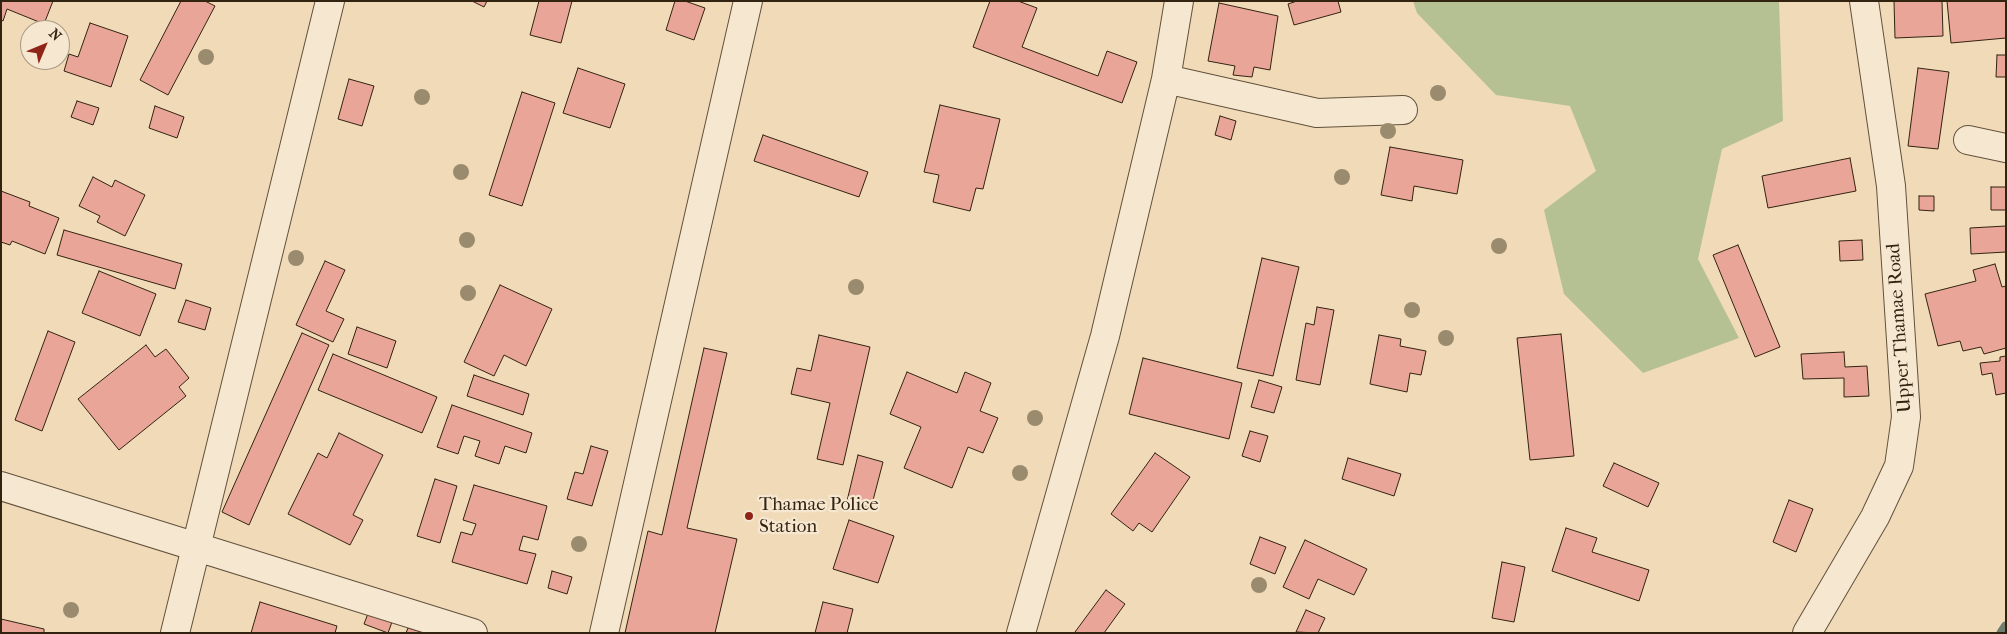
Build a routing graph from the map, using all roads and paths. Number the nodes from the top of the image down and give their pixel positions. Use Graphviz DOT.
graph roads {
  1 [pos="330,1"];
  2 [pos="748,1"];
  3 [pos="1179,1"];
  4 [pos="1864,1"];
  5 [pos="1166,80"];
  6 [pos="1402,110"];
  7 [pos="1968,140"];
  8 [pos="2006,148"];
  9 [pos="1,486"];
  10 [pos="196,547"];
  11 [pos="175,633"];
  12 [pos="473,633"];
  13 [pos="604,633"];
  14 [pos="1021,633"];
  15 [pos="1807,633"];
  1 -- 10 [label="street"];
  2 -- 13 [label="street"];
  3 -- 5 [label="street"];
  4 -- 15 [label="street, Upper Thamae Road"];
  5 -- 6 [label="street"];
  5 -- 14 [label="street"];
  7 -- 8 [label="street"];
  9 -- 10 [label="street"];
  10 -- 11 [label="street"];
  10 -- 12 [label="street"];
}
